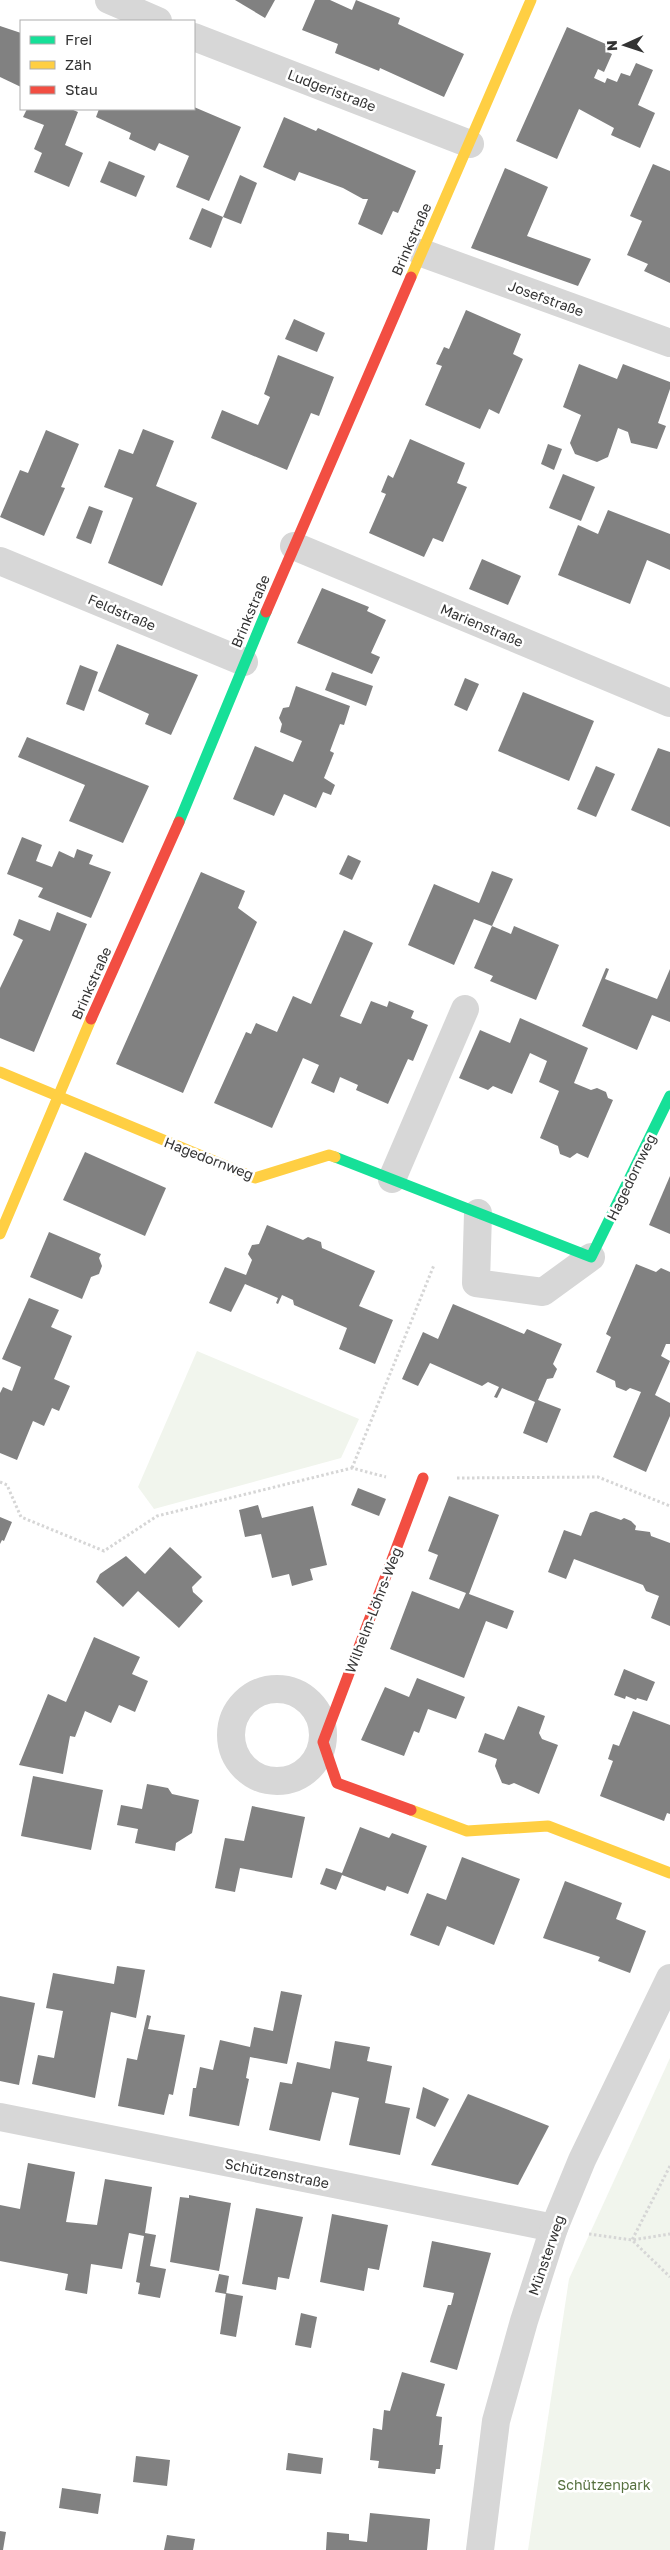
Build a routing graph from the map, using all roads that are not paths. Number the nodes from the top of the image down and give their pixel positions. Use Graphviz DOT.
graph roads {
  1 [pos="109,0"];
  2 [pos="531,0"];
  3 [pos="156,20"];
  4 [pos="195,36"];
  5 [pos="470,144"];
  6 [pos="422,252"];
  7 [pos="670,343"];
  8 [pos="294,546"];
  9 [pos="0,561"];
  10 [pos="244,662"];
  11 [pos="670,703"];
  12 [pos="464,1009"];
  13 [pos="0,1072"];
  14 [pos="670,1096"];
  15 [pos="56,1097"];
  16 [pos="392,1178"];
  17 [pos="478,1213"];
  18 [pos="0,1234"];
  19 [pos="591,1257"];
  20 [pos="423,1478"];
  21 [pos="670,1873"];
  22 [pos="670,1978"];
  23 [pos="0,2117"];
  24 [pos="554,2228"];
  25 [pos="480,2550"];
  1 -- 3 [label="street"];
  2 -- 5 [label="street, Brinkstraße"];
  4 -- 5 [label="street, Ludgeristraße"];
  5 -- 6 [label="street, Brinkstraße"];
  6 -- 7 [label="street, Josefstraße"];
  6 -- 8 [label="street, Brinkstraße"];
  8 -- 10 [label="street, Brinkstraße"];
  8 -- 11 [label="street, Marienstraße"];
  9 -- 10 [label="street, Feldstraße"];
  10 -- 15 [label="street, Brinkstraße"];
  12 -- 16 [label="street"];
  13 -- 15 [label="street, Hagedornweg"];
  14 -- 19 [label="street, Hagedornweg"];
  15 -- 16 [label="street, Hagedornweg"];
  15 -- 18 [label="street, Brinkstraße"];
  16 -- 17 [label="street, Hagedornweg"];
  17 -- 19 [label="street, Hagedornweg"];
  17 -- 19 [label="street, Hagedornweg"];
  20 -- 21 [label="street, Wilhelm-Löhrs-Weg"];
  22 -- 24 [label="street, Münsterweg"];
  23 -- 24 [label="street, Schützenstraße"];
  24 -- 25 [label="street, Münsterweg"];
}
